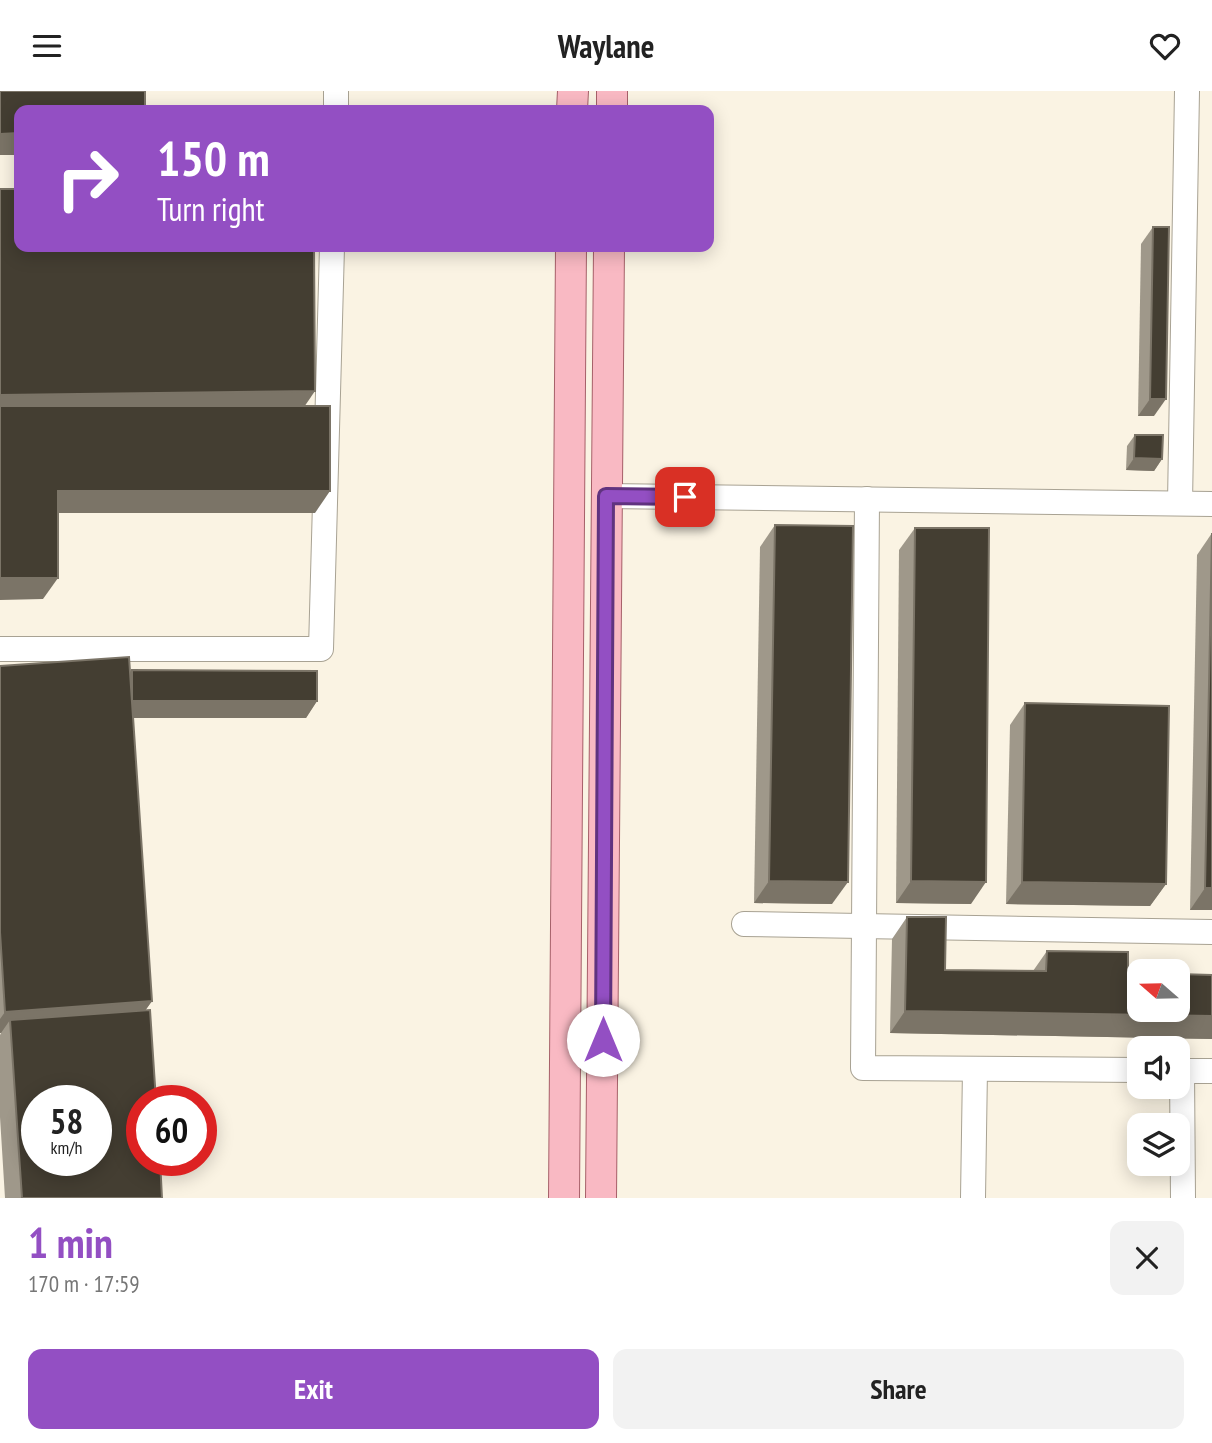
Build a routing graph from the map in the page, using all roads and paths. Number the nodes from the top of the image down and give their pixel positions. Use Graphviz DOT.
graph roads {
  1 [pos="1187,91"];
  2 [pos="332,252"];
  3 [pos="571,252"];
  4 [pos="609,252"];
  5 [pos="606,496"];
  6 [pos="867,499"];
  7 [pos="1180,503"];
  8 [pos="1212,504"];
  9 [pos="0,649"];
  10 [pos="744,923"];
  11 [pos="864,926"];
  12 [pos="1212,932"];
  13 [pos="975,1069"];
  14 [pos="1127,1070"];
  15 [pos="1190,1071"];
  16 [pos="1212,1071"];
  17 [pos="1181,1099"];
  18 [pos="564,1198"];
  19 [pos="601,1198"];
  20 [pos="973,1198"];
  21 [pos="1183,1198"];
  1 -- 7 [label="street"];
  2 -- 9 [label="street"];
  3 -- 18 [label="main road"];
  4 -- 5 [label="main road"];
  5 -- 6 [label="street"];
  5 -- 19 [label="main road"];
  6 -- 7 [label="street"];
  6 -- 11 [label="street"];
  7 -- 8 [label="street"];
  10 -- 11 [label="street"];
  11 -- 12 [label="street"];
  11 -- 13 [label="street"];
  13 -- 14 [label="street"];
  13 -- 20 [label="street"];
  15 -- 16 [label="street"];
  17 -- 21 [label="street"];
}
